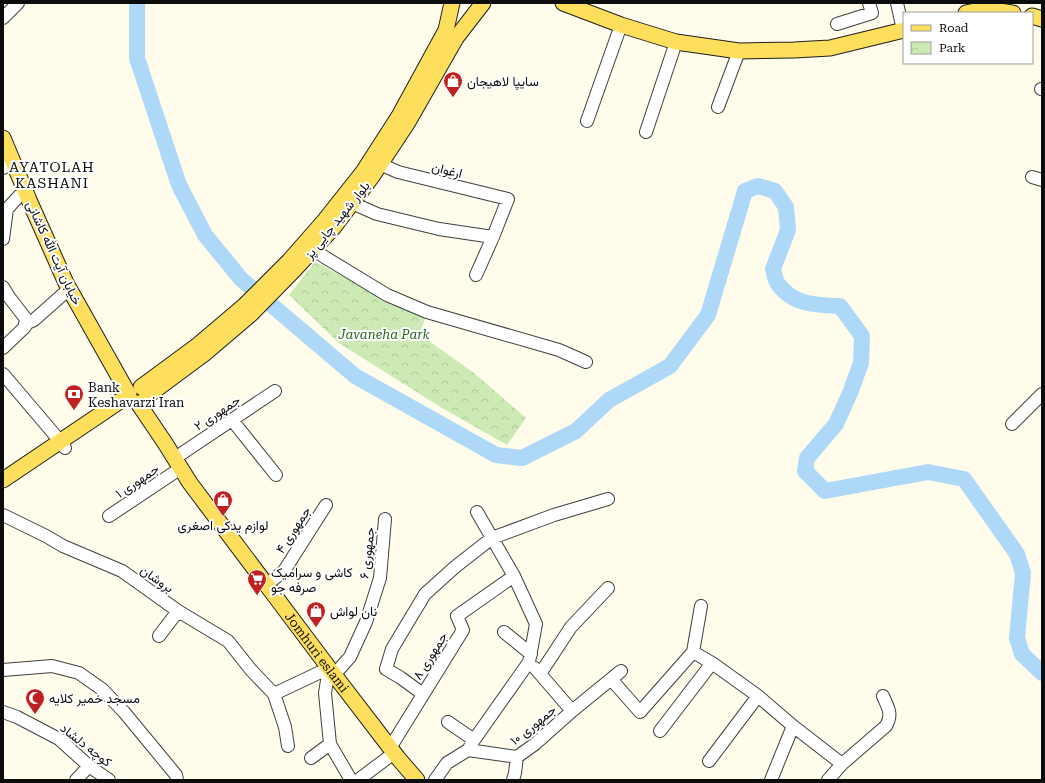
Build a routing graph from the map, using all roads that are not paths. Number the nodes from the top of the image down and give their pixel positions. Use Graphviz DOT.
graph roads {
  1 [pos="18,3"];
  2 [pos="452,3"];
  3 [pos="483,3"];
  4 [pos="563,3"];
  5 [pos="897,3"];
  6 [pos="873,4"];
  7 [pos="971,12"];
  8 [pos="1006,12"];
  9 [pos="3,18"];
  10 [pos="621,24"];
  11 [pos="837,24"];
  12 [pos="903,30"];
  13 [pos="676,42"];
  14 [pos="738,51"];
  15 [pos="718,107"];
  16 [pos="587,121"];
  17 [pos="646,132"];
  18 [pos="3,138"];
  19 [pos="380,164"];
  20 [pos="8,165"];
  21 [pos="26,193"];
  22 [pos="352,203"];
  23 [pos="493,237"];
  24 [pos="3,239"];
  25 [pos="313,250"];
  26 [pos="476,275"];
  27 [pos="277,280"];
  28 [pos="3,287"];
  29 [pos="69,289"];
  30 [pos="25,324"];
  31 [pos="3,348"];
  32 [pos="586,362"];
  33 [pos="4,376"];
  34 [pos="275,391"];
  35 [pos="1042,394"];
  36 [pos="139,396"];
  37 [pos="232,420"];
  38 [pos="1012,424"];
  39 [pos="166,443"];
  40 [pos="62,445"];
  41 [pos="178,463"];
  42 [pos="276,475"];
  43 [pos="3,480"];
  44 [pos="3,491"];
  45 [pos="608,499"];
  46 [pos="326,505"];
  47 [pos="477,512"];
  48 [pos="109,516"];
  49 [pos="5,519"];
  50 [pos="386,520"];
  51 [pos="492,538"];
  52 [pos="514,576"];
  53 [pos="266,585"];
  54 [pos="608,588"];
  55 [pos="701,606"];
  56 [pos="178,611"];
  57 [pos="504,632"];
  58 [pos="159,636"];
  59 [pos="693,652"];
  60 [pos="530,658"];
  61 [pos="712,663"];
  62 [pos="4,669"];
  63 [pos="621,671"];
  64 [pos="331,672"];
  65 [pos="540,674"];
  66 [pos="612,679"];
  67 [pos="274,694"];
  68 [pos="423,694"];
  69 [pos="758,696"];
  70 [pos="883,696"];
  71 [pos="572,711"];
  72 [pos="3,712"];
  73 [pos="448,722"];
  74 [pos="794,726"];
  75 [pos="660,731"];
  76 [pos="330,744"];
  77 [pos="471,745"];
  78 [pos="288,746"];
  79 [pos="392,750"];
  80 [pos="517,757"];
  81 [pos="311,758"];
  82 [pos="709,761"];
  83 [pos="842,764"];
  84 [pos="89,766"];
  85 [pos="76,780"];
  86 [pos="109,780"];
  87 [pos="177,780"];
  88 [pos="350,780"];
  89 [pos="358,780"];
  90 [pos="417,780"];
  91 [pos="435,780"];
  92 [pos="512,780"];
  93 [pos="771,780"];
  94 [pos="828,780"];
  1 -- 9 [label="street"];
  2 -- 27 [label="main road, بلوار شهید چایی پز"];
  3 -- 19 [label="main road, بلوار شهید چایی پز"];
  4 -- 10 [label="main road"];
  5 -- 12 [label="street"];
  6 -- 11 [label="street"];
  7 -- 8 [label="main road"];
  10 -- 13 [label="main road"];
  10 -- 16 [label="street"];
  12 -- 14 [label="main road"];
  13 -- 14 [label="main road"];
  13 -- 17 [label="street"];
  14 -- 15 [label="street"];
  18 -- 20 [label="main road, خیابان آیت الله کاشانی"];
  19 -- 22 [label="main road, بلوار شهید چایی پز"];
  19 -- 23 [label="street, ارغوان"];
  20 -- 21 [label="main road, خیابان آیت الله کاشانی"];
  21 -- 24 [label="street"];
  21 -- 29 [label="main road, خیابان آیت الله کاشانی"];
  22 -- 23 [label="street"];
  22 -- 25 [label="main road, بلوار شهید چایی پز"];
  23 -- 26 [label="street"];
  25 -- 27 [label="main road, بلوار شهید چایی پز"];
  25 -- 32 [label="street"];
  27 -- 36 [label="main road, بلوار شهید چایی پز"];
  28 -- 30 [label="street"];
  29 -- 30 [label="street"];
  29 -- 36 [label="main road, خیابان آیت الله کاشانی"];
  30 -- 31 [label="street"];
  33 -- 40 [label="street"];
  34 -- 37 [label="street, جمهوری ۲"];
  35 -- 38 [label="street"];
  36 -- 39 [label="main road, خیابان آیت الله کاشانی"];
  36 -- 40 [label="main road, بلوار شهید چایی پز"];
  37 -- 41 [label="street, جمهوری ۲"];
  37 -- 42 [label="street"];
  39 -- 41 [label="main road, Jomhuri eslami"];
  40 -- 43 [label="main road"];
  40 -- 44 [label="main road"];
  41 -- 48 [label="street, جمهوری ۱"];
  41 -- 53 [label="main road, Jomhuri eslami"];
  45 -- 51 [label="street"];
  46 -- 53 [label="street, جمهوری ۴"];
  47 -- 51 [label="street"];
  49 -- 56 [label="street, بروشان"];
  50 -- 64 [label="street, جمهوری ۶"];
  51 -- 52 [label="street"];
  51 -- 68 [label="street"];
  52 -- 60 [label="street"];
  52 -- 68 [label="street, جمهوری ۸"];
  53 -- 64 [label="main road, Jomhuri eslami"];
  54 -- 65 [label="street"];
  55 -- 59 [label="street"];
  56 -- 58 [label="street"];
  56 -- 67 [label="street, بروشان"];
  57 -- 60 [label="street"];
  59 -- 61 [label="street"];
  59 -- 66 [label="street"];
  60 -- 65 [label="street"];
  60 -- 77 [label="street"];
  61 -- 69 [label="street"];
  61 -- 75 [label="street"];
  62 -- 87 [label="street"];
  63 -- 66 [label="street, جمهوری ۱۰"];
  64 -- 67 [label="street"];
  64 -- 76 [label="street"];
  64 -- 79 [label="main road, Jomhuri eslami"];
  65 -- 71 [label="street"];
  66 -- 71 [label="street, جمهوری ۱۰"];
  67 -- 78 [label="street"];
  68 -- 79 [label="street, جمهوری ۸"];
  69 -- 74 [label="street"];
  69 -- 82 [label="street"];
  70 -- 83 [label="street"];
  71 -- 80 [label="street, جمهوری ۱۰"];
  72 -- 84 [label="street, کوچه دلشاد"];
  73 -- 77 [label="street"];
  74 -- 83 [label="street"];
  74 -- 93 [label="street"];
  76 -- 81 [label="street"];
  76 -- 88 [label="street"];
  77 -- 80 [label="street, جمهوری ۱۰"];
  77 -- 91 [label="street"];
  79 -- 89 [label="street"];
  79 -- 90 [label="main road, Jomhuri eslami"];
  80 -- 92 [label="street"];
  83 -- 94 [label="street"];
  84 -- 85 [label="street"];
  84 -- 86 [label="street, کوچه دلشاد"];
}
